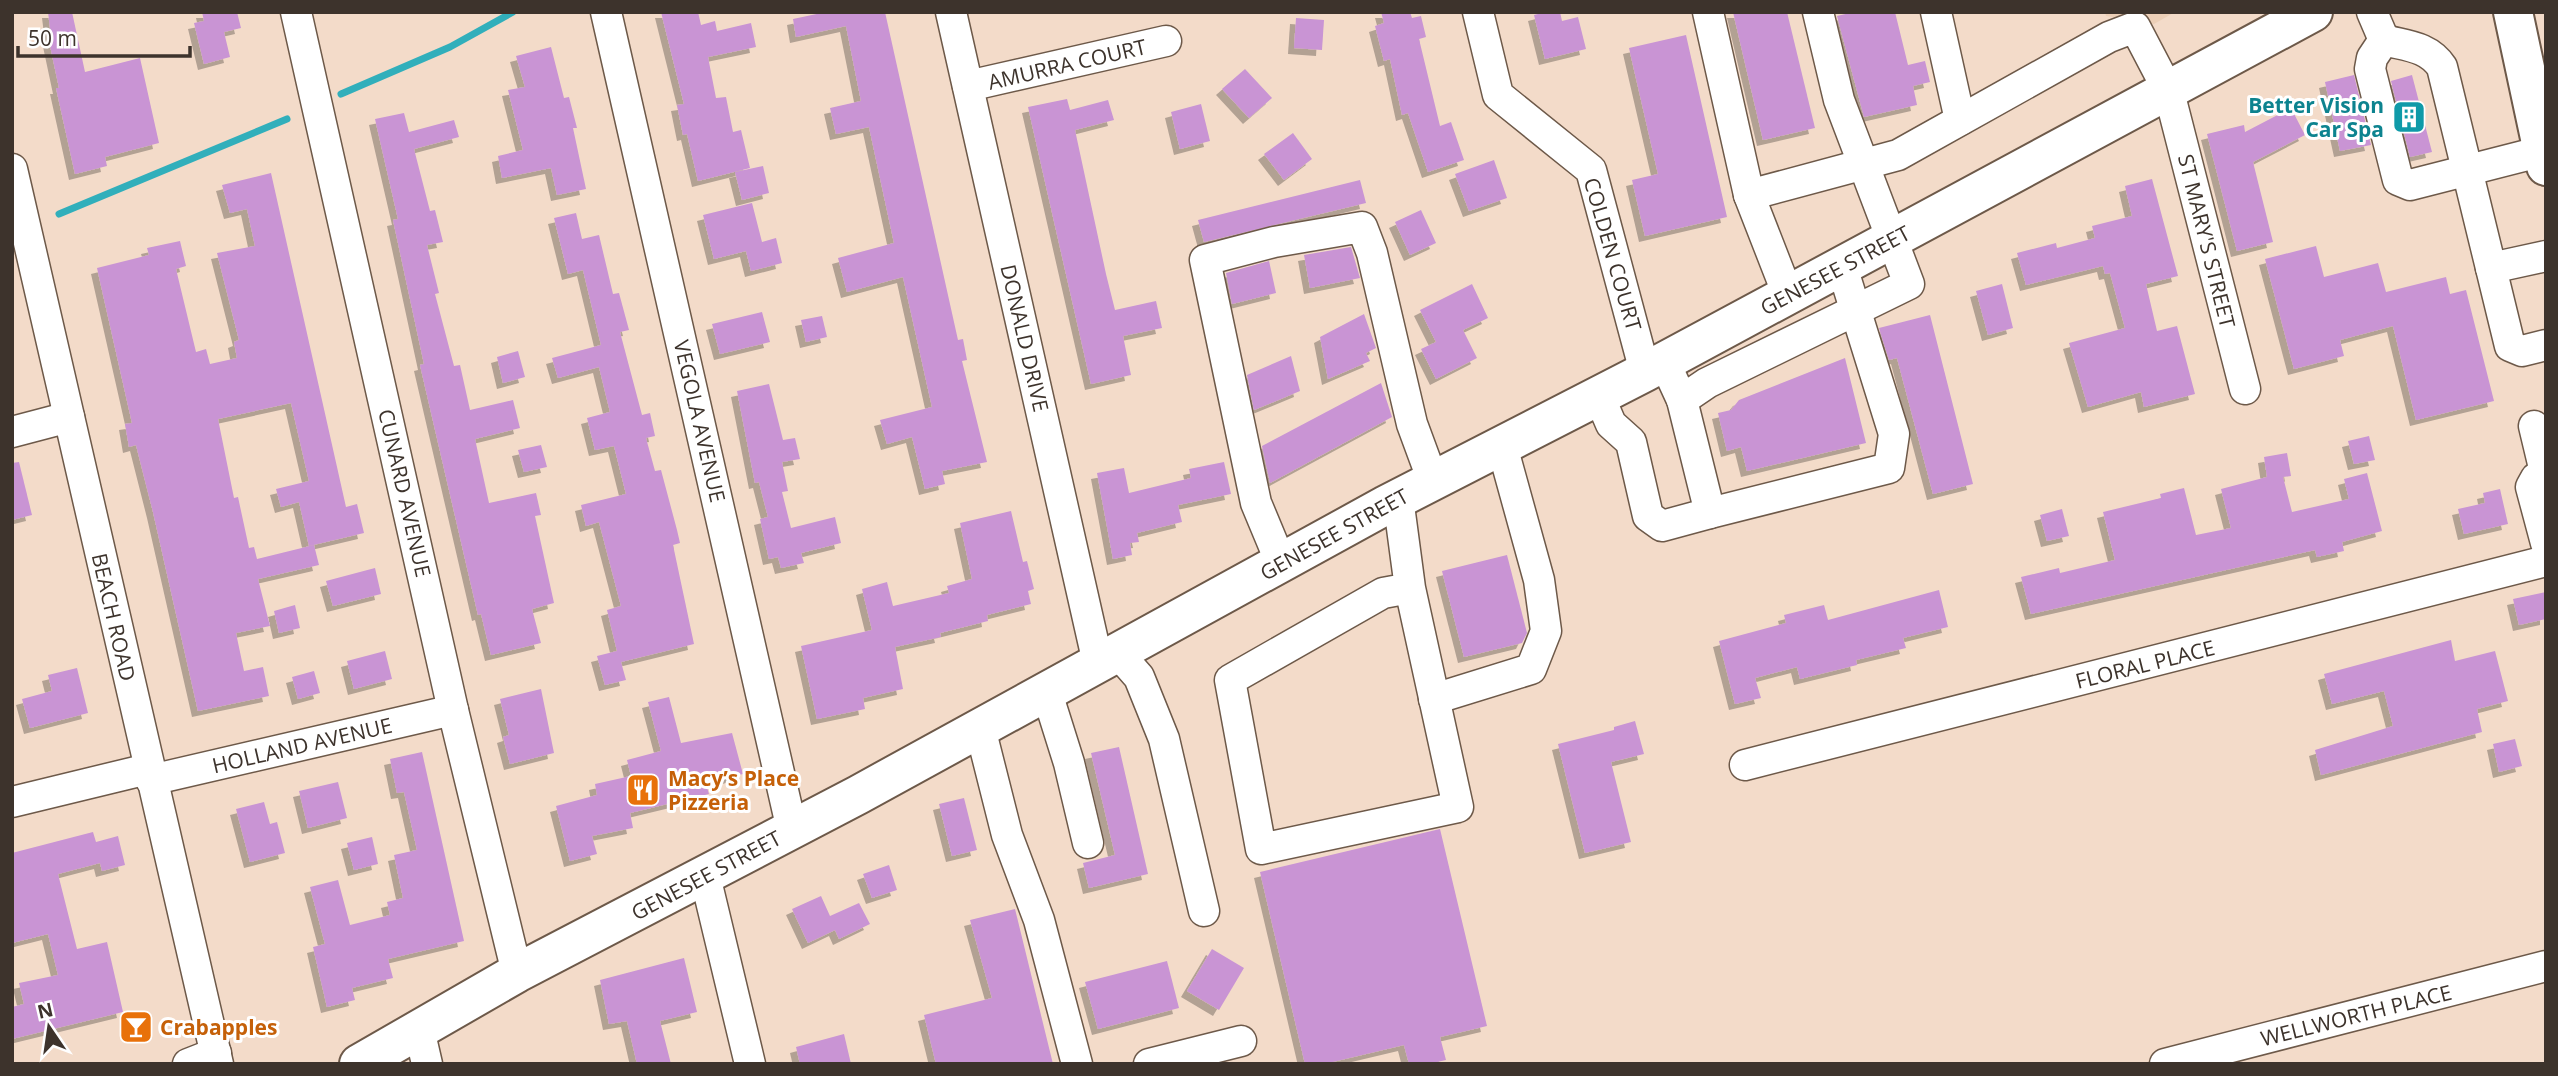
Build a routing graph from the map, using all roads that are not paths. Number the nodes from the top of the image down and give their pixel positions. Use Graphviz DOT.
graph roads {
  1 [pos="296,12"];
  2 [pos="606,12"];
  3 [pos="951,12"];
  4 [pos="1478,12"];
  5 [pos="1708,12"];
  6 [pos="1818,12"];
  7 [pos="1936,12"];
  8 [pos="2313,12"];
  9 [pos="2372,12"];
  10 [pos="2513,12"];
  11 [pos="2133,19"];
  12 [pos="2384,40"];
  13 [pos="1166,41"];
  14 [pos="968,86"];
  15 [pos="2169,92"];
  16 [pos="1960,120"];
  17 [pos="2544,158"];
  18 [pos="1860,163"];
  19 [pos="12,169"];
  20 [pos="2467,169"];
  21 [pos="1749,195"];
  22 [pos="1890,241"];
  23 [pos="2546,256"];
  24 [pos="1842,267"];
  25 [pos="2491,268"];
  26 [pos="1795,292"];
  27 [pos="1857,307"];
  28 [pos="1818,326"];
  29 [pos="2546,345"];
  30 [pos="1655,367"];
  31 [pos="2245,389"];
  32 [pos="1599,396"];
  33 [pos="1682,400"];
  34 [pos="69,418"];
  35 [pos="2534,426"];
  36 [pos="12,432"];
  37 [pos="1502,446"];
  38 [pos="2545,472"];
  39 [pos="1433,481"];
  40 [pos="1398,498"];
  41 [pos="1710,513"];
  42 [pos="2546,543"];
  43 [pos="2546,561"];
  44 [pos="1281,562"];
  45 [pos="1410,588"];
  46 [pos="1108,658"];
  47 [pos="1046,692"];
  48 [pos="1434,699"];
  49 [pos="453,710"];
  50 [pos="980,728"];
  51 [pos="1745,765"];
  52 [pos="150,774"];
  53 [pos="12,802"];
  54 [pos="792,830"];
  55 [pos="1088,843"];
  56 [pos="705,876"];
  57 [pos="1205,911"];
  58 [pos="2546,967"];
  59 [pos="517,973"];
  60 [pos="1241,1041"];
  61 [pos="423,1047"];
  62 [pos="217,1058"];
  63 [pos="187,1064"];
  64 [pos="359,1064"];
  65 [pos="750,1064"];
  66 [pos="1077,1064"];
  67 [pos="1149,1064"];
  68 [pos="2165,1064"];
  1 -- 49 [label="street, CUNARD AVENUE"];
  2 -- 54 [label="street, VEGOLA AVENUE"];
  3 -- 14 [label="street, DONALD DRIVE"];
  4 -- 30 [label="street, COLDEN COURT"];
  5 -- 21 [label="street"];
  6 -- 18 [label="street"];
  7 -- 16 [label="street"];
  8 -- 15 [label="main road, GENESEE STREET"];
  9 -- 12 [label="street"];
  10 -- 17 [label="main road"];
  11 -- 15 [label="street, ST MARY'S STREET"];
  11 -- 16 [label="street"];
  12 -- 20 [label="street"];
  12 -- 20 [label="street"];
  13 -- 14 [label="street, AMURRA COURT"];
  14 -- 46 [label="street, DONALD DRIVE"];
  15 -- 22 [label="main road, GENESEE STREET"];
  15 -- 31 [label="street, ST MARY'S STREET"];
  16 -- 18 [label="street"];
  17 -- 20 [label="street"];
  18 -- 21 [label="street"];
  18 -- 22 [label="street"];
  19 -- 34 [label="street, BEACH ROAD"];
  20 -- 25 [label="street"];
  21 -- 26 [label="street"];
  22 -- 24 [label="main road, GENESEE STREET"];
  22 -- 27 [label="street"];
  23 -- 25 [label="street"];
  24 -- 26 [label="main road, GENESEE STREET"];
  24 -- 27 [label="street"];
  25 -- 29 [label="street"];
  26 -- 28 [label="street"];
  26 -- 30 [label="main road, GENESEE STREET"];
  27 -- 28 [label="street"];
  27 -- 41 [label="street"];
  28 -- 33 [label="street"];
  30 -- 32 [label="main road, GENESEE STREET"];
  30 -- 33 [label="street, COLDEN COURT"];
  32 -- 37 [label="main road, GENESEE STREET"];
  32 -- 41 [label="street"];
  33 -- 41 [label="street, COLDEN COURT"];
  34 -- 36 [label="street"];
  34 -- 52 [label="street, BEACH ROAD"];
  35 -- 38 [label="street"];
  37 -- 39 [label="main road, GENESEE STREET"];
  37 -- 48 [label="street"];
  38 -- 42 [label="street"];
  39 -- 40 [label="main road, GENESEE STREET"];
  39 -- 44 [label="street"];
  40 -- 44 [label="main road, GENESEE STREET"];
  40 -- 45 [label="street"];
  43 -- 51 [label="street, FLORAL PLACE"];
  44 -- 46 [label="main road, GENESEE STREET"];
  45 -- 48 [label="street"];
  45 -- 48 [label="street"];
  46 -- 47 [label="main road, GENESEE STREET"];
  46 -- 57 [label="street"];
  47 -- 50 [label="main road, GENESEE STREET"];
  47 -- 55 [label="street"];
  49 -- 52 [label="street, HOLLAND AVENUE"];
  49 -- 59 [label="street, CUNARD AVENUE"];
  50 -- 54 [label="main road, GENESEE STREET"];
  50 -- 66 [label="street"];
  52 -- 53 [label="street, HOLLAND AVENUE"];
  52 -- 62 [label="street, BEACH ROAD"];
  54 -- 56 [label="main road, GENESEE STREET"];
  56 -- 59 [label="main road, GENESEE STREET"];
  56 -- 65 [label="street"];
  58 -- 68 [label="street, WELLWORTH PLACE"];
  59 -- 61 [label="main road, GENESEE STREET"];
  60 -- 67 [label="street"];
  61 -- 64 [label="main road, GENESEE STREET"];
  62 -- 63 [label="street"];
}
